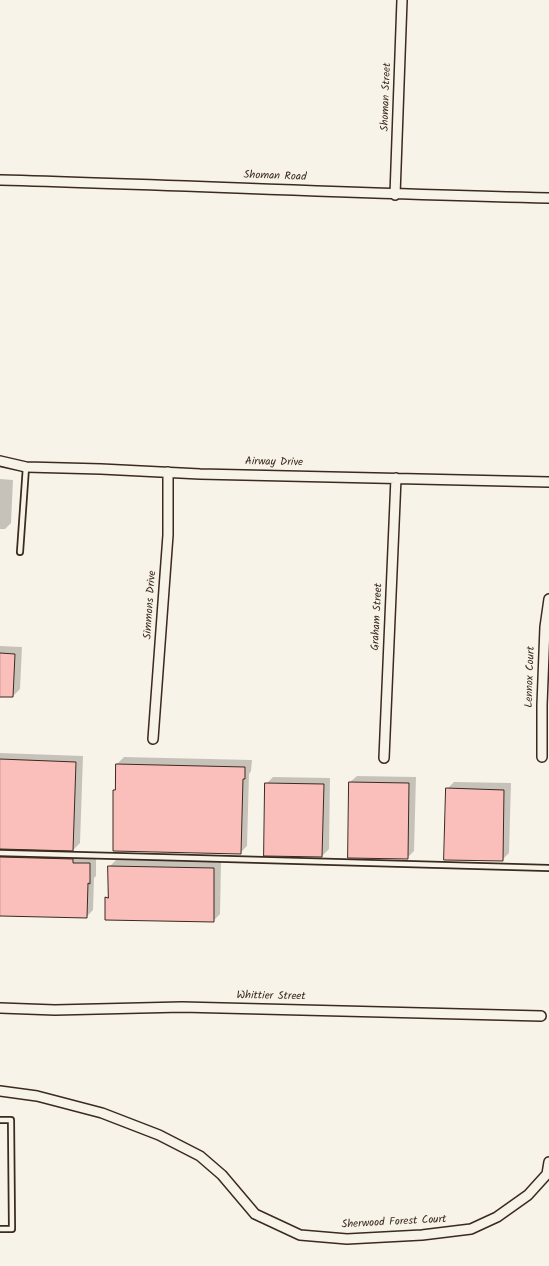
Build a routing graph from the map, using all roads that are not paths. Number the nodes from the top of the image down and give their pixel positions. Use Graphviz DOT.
graph roads {
  1 [pos="402,0"];
  2 [pos="0,180"];
  3 [pos="395,194"];
  4 [pos="549,198"];
  5 [pos="0,461"];
  6 [pos="26,467"];
  7 [pos="168,472"];
  8 [pos="396,478"];
  9 [pos="549,482"];
  10 [pos="20,552"];
  11 [pos="549,599"];
  12 [pos="154,739"];
  13 [pos="542,757"];
  14 [pos="384,758"];
  15 [pos="0,852"];
  16 [pos="549,868"];
  17 [pos="0,1008"];
  18 [pos="541,1016"];
  19 [pos="0,1090"];
  20 [pos="0,1120"];
  21 [pos="549,1162"];
  22 [pos="548,1174"];
  23 [pos="0,1229"];
  1 -- 3 [label="street, Shoman Street"];
  2 -- 3 [label="street, Shoman Road"];
  3 -- 4 [label="street, Shoman Road"];
  5 -- 6 [label="street, Airway Drive"];
  6 -- 7 [label="street, Airway Drive"];
  6 -- 10 [label="lane"];
  7 -- 8 [label="street, Airway Drive"];
  7 -- 12 [label="street, Simmons Drive"];
  8 -- 9 [label="street, Airway Drive"];
  8 -- 14 [label="street, Graham Street"];
  11 -- 13 [label="street, Lennox Court"];
  15 -- 16 [label="lane"];
  17 -- 18 [label="street, Whittier Street"];
  19 -- 22 [label="street, Sherwood Forest Court"];
  20 -- 23 [label="lane"];
  21 -- 22 [label="street, Sherwood Forest Court"];
}
